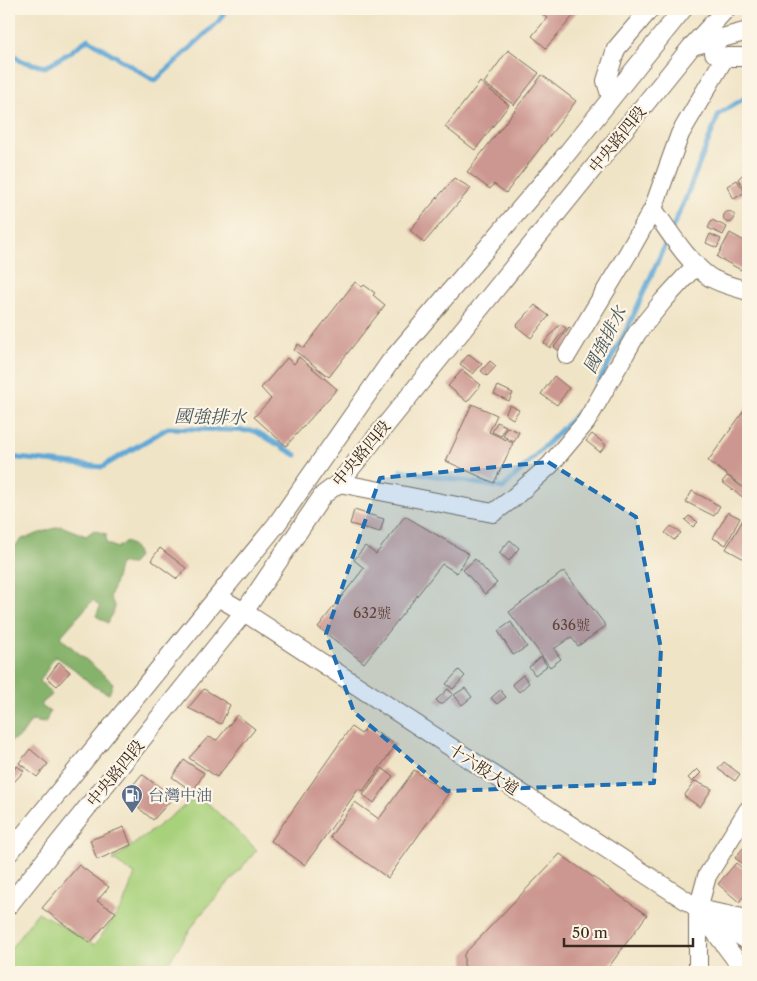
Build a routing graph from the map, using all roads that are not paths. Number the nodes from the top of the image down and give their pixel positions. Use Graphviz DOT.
graph roads {
  1 [pos="650,9"];
  2 [pos="683,9"];
  3 [pos="726,9"];
  4 [pos="748,30"];
  5 [pos="692,46"];
  6 [pos="725,57"];
  7 [pos="748,57"];
  8 [pos="611,98"];
  9 [pos="653,209"];
  10 [pos="690,259"];
  11 [pos="748,291"];
  12 [pos="567,355"];
  13 [pos="338,483"];
  14 [pos="218,596"];
  15 [pos="244,612"];
  16 [pos="748,810"];
  17 [pos="9,853"];
  18 [pos="9,905"];
  19 [pos="698,909"];
  20 [pos="748,919"];
  21 [pos="748,941"];
  22 [pos="698,972"];
  23 [pos="748,972"];
  1 -- 8 [label="street"];
  2 -- 8 [label="street, 中央路四段"];
  3 -- 5 [label="street, 中央路四段"];
  4 -- 5 [label="street"];
  5 -- 6 [label="street"];
  5 -- 13 [label="street, 中央路四段"];
  6 -- 7 [label="street"];
  6 -- 9 [label="street"];
  8 -- 14 [label="street, 中央路四段"];
  9 -- 10 [label="street"];
  9 -- 12 [label="street"];
  10 -- 11 [label="street"];
  10 -- 13 [label="street"];
  13 -- 15 [label="street, 中央路四段"];
  14 -- 15 [label="street, 十六股大道"];
  14 -- 17 [label="street, 中央路四段"];
  15 -- 18 [label="street, 中央路四段"];
  15 -- 19 [label="street, 十六股大道"];
  16 -- 19 [label="street"];
  19 -- 20 [label="street"];
  19 -- 21 [label="street, 十六股大道"];
  19 -- 22 [label="street"];
  19 -- 23 [label="street"];
}
